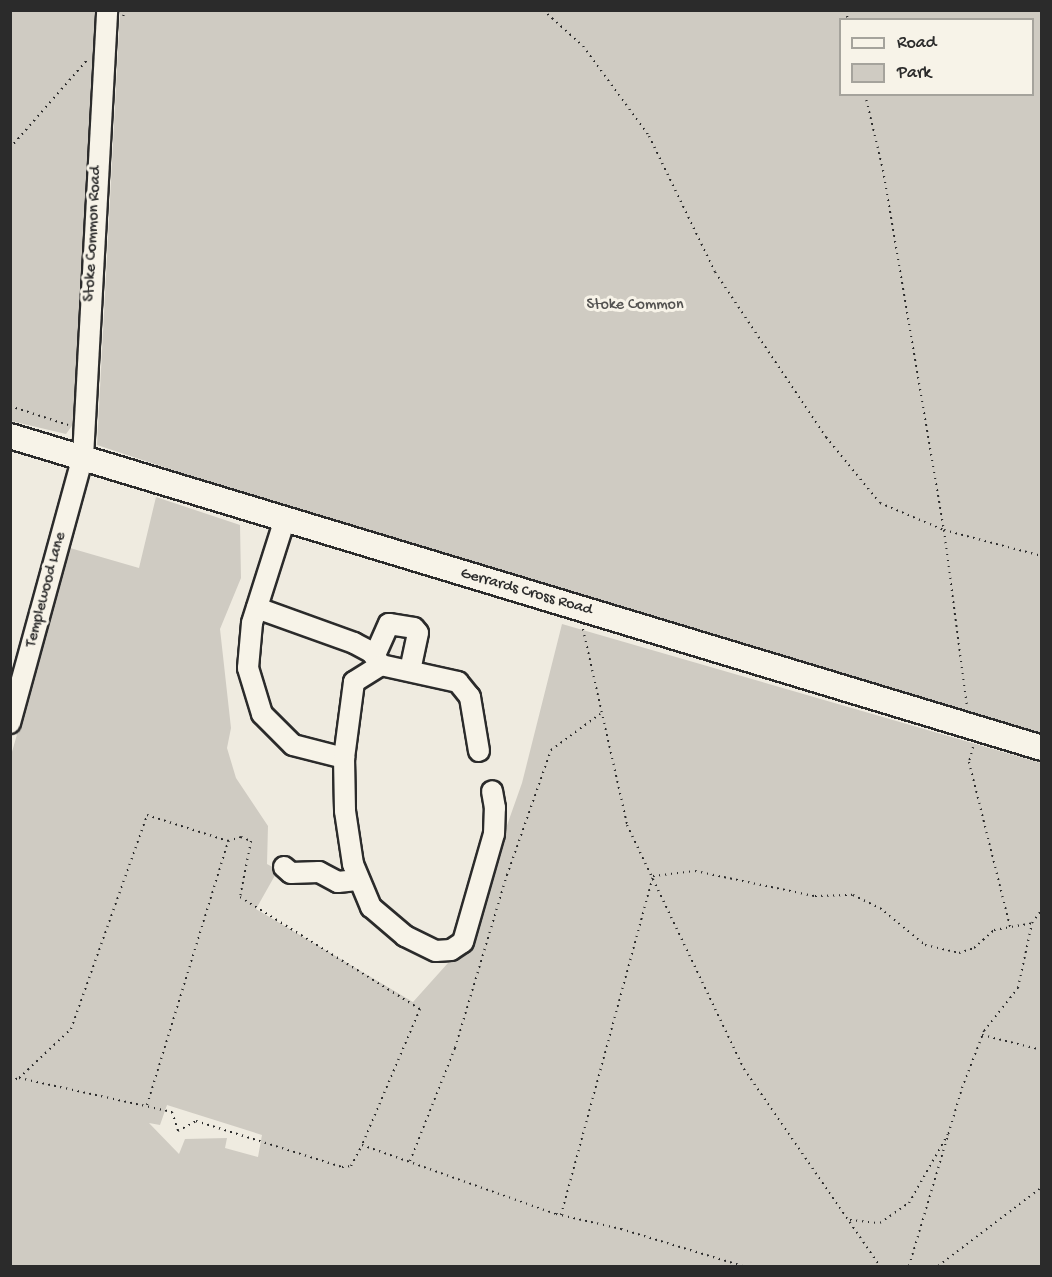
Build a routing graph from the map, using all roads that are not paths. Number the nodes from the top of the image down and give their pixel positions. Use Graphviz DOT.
graph roads {
  1 [pos="107,10"];
  2 [pos="10,436"];
  3 [pos="83,457"];
  4 [pos="284,522"];
  5 [pos="257,608"];
  6 [pos="357,644"];
  7 [pos="378,660"];
  8 [pos="410,670"];
  9 [pos="356,680"];
  10 [pos="10,723"];
  11 [pos="1041,748"];
  12 [pos="479,751"];
  13 [pos="344,758"];
  14 [pos="492,791"];
  15 [pos="284,867"];
  16 [pos="357,880"];
  1 -- 3 [label="street, Stoke Common Road"];
  2 -- 3 [label="main road, Gerrards Cross Road"];
  3 -- 4 [label="main road, Gerrards Cross Road"];
  3 -- 10 [label="street, Templewood Lane"];
  4 -- 5 [label="street"];
  4 -- 11 [label="main road, Gerrards Cross Road"];
  5 -- 6 [label="street"];
  5 -- 13 [label="street"];
  6 -- 7 [label="street"];
  6 -- 9 [label="street"];
  7 -- 8 [label="street"];
  7 -- 8 [label="street"];
  7 -- 9 [label="street"];
  8 -- 12 [label="street"];
  9 -- 13 [label="street"];
  13 -- 16 [label="street"];
  14 -- 16 [label="street"];
  15 -- 16 [label="street"];
}
